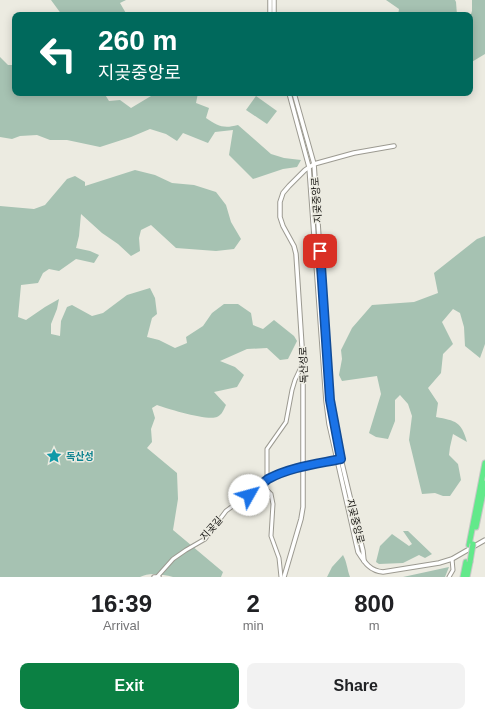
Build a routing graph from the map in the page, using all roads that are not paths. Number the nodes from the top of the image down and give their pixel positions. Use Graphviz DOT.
graph roads {
  1 [pos="270,0"];
  2 [pos="274,0"];
  3 [pos="270,12"];
  4 [pos="274,12"];
  5 [pos="290,96"];
  6 [pos="295,96"];
  7 [pos="394,146"];
  8 [pos="314,164"];
  9 [pos="309,167"];
  10 [pos="303,362"];
  11 [pos="339,459"];
  12 [pos="485,463"];
  13 [pos="304,467"];
  14 [pos="267,480"];
  15 [pos="485,483"];
  16 [pos="263,484"];
  17 [pos="485,540"];
  18 [pos="471,545"];
  19 [pos="452,559"];
  20 [pos="468,562"];
  21 [pos="157,577"];
  22 [pos="282,577"];
  23 [pos="450,577"];
  24 [pos="463,577"];
  25 [pos="467,577"];
  1 -- 3 [label="street"];
  2 -- 4 [label="street"];
  5 -- 9 [label="street"];
  6 -- 8 [label="street"];
  7 -- 8 [label="street, 지곶중앙로"];
  8 -- 9 [label="street, 독산성로"];
  8 -- 11 [label="street, 지곶중앙로"];
  9 -- 10 [label="street, 독산성로"];
  9 -- 11 [label="street, 지곶중앙로"];
  10 -- 13 [label="street, 독산성로"];
  10 -- 14 [label="street"];
  11 -- 13 [label="street, 지곶길"];
  11 -- 19 [label="street, 지곶중앙로"];
  12 -- 18 [label="highway"];
  13 -- 14 [label="street, 지곶길"];
  13 -- 22 [label="street, 독산성로"];
  14 -- 16 [label="street, 지곶길"];
  15 -- 18 [label="highway"];
  16 -- 21 [label="street, 지곶길"];
  16 -- 22 [label="street, 독산성로"];
  17 -- 19 [label="street"];
  18 -- 20 [label="highway"];
  19 -- 23 [label="street"];
  20 -- 24 [label="highway"];
  20 -- 25 [label="highway"];
}
